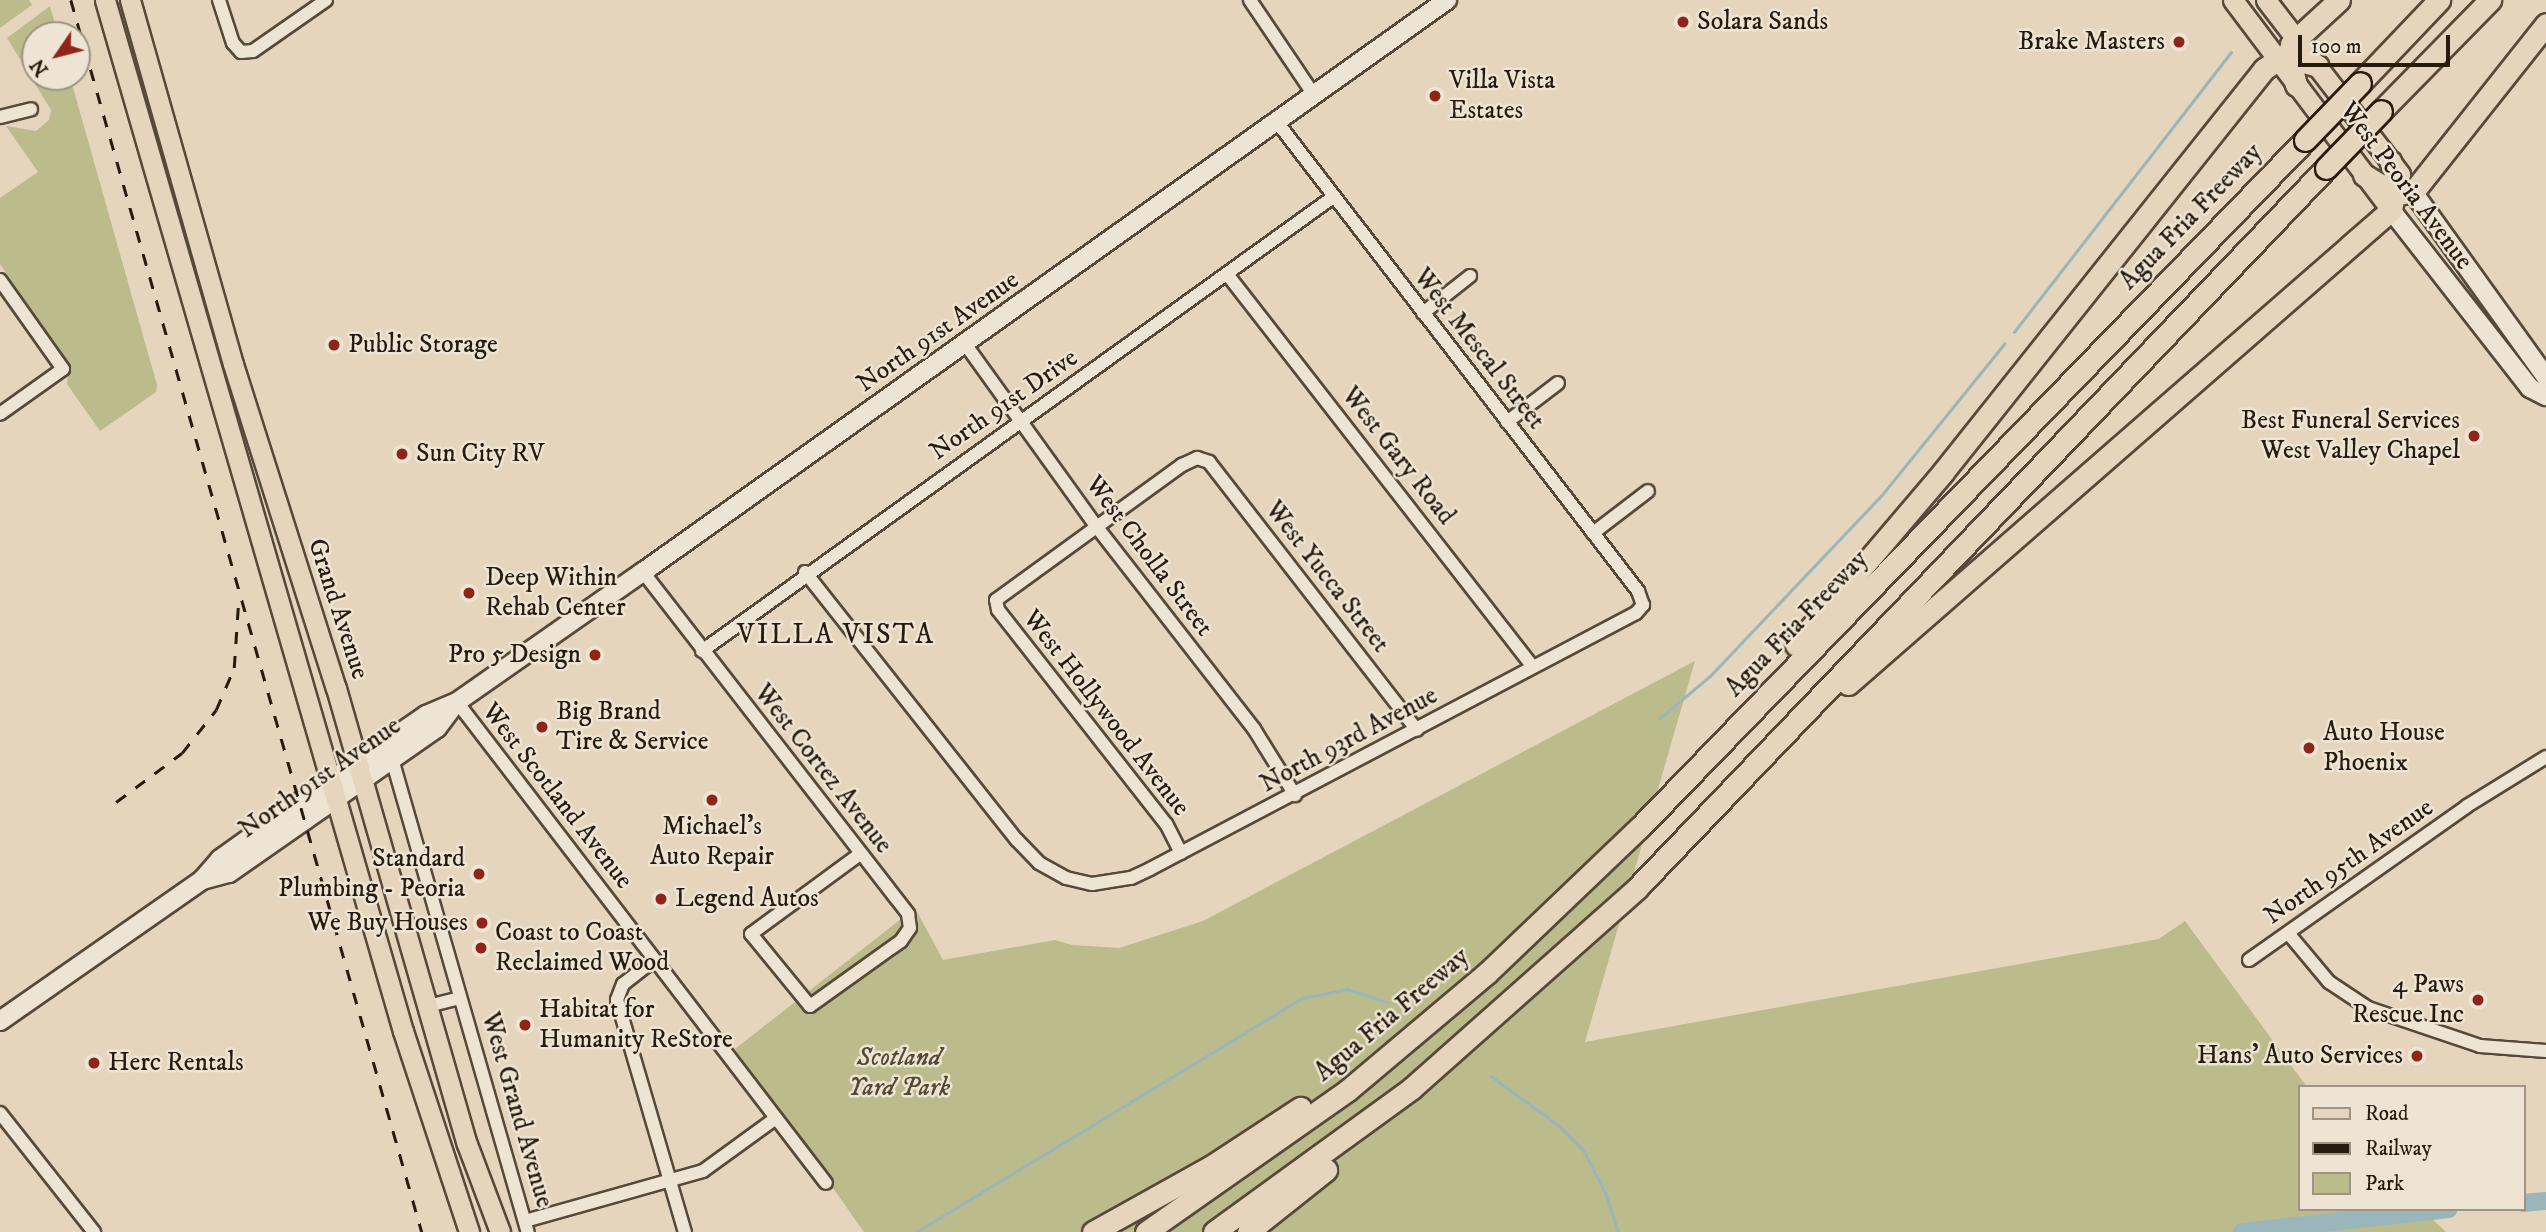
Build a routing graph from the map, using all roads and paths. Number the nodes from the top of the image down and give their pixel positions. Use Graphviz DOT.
graph roads {
  1 [pos="105,0"];
  2 [pos="130,0"];
  3 [pos="219,0"];
  4 [pos="326,0"];
  5 [pos="1250,0"];
  6 [pos="1447,0"];
  7 [pos="2233,0"];
  8 [pos="2266,0"];
  9 [pos="2339,0"];
  10 [pos="2439,0"];
  11 [pos="2490,0"];
  12 [pos="2546,24"];
  13 [pos="2287,51"];
  14 [pos="2318,66"];
  15 [pos="2296,85"];
  16 [pos="1314,95"];
  17 [pos="31,109"];
  18 [pos="0,117"];
  19 [pos="1277,122"];
  20 [pos="2390,161"];
  21 [pos="2364,175"];
  22 [pos="183,190"];
  23 [pos="160,197"];
  24 [pos="1333,197"];
  25 [pos="2400,199"];
  26 [pos="1227,274"];
  27 [pos="1470,275"];
  28 [pos="0,280"];
  29 [pos="1423,313"];
  30 [pos="966,345"];
  31 [pos="235,373"];
  32 [pos="2546,377"];
  33 [pos="214,380"];
  34 [pos="1558,383"];
  35 [pos="2546,396"];
  36 [pos="0,415"];
  37 [pos="1021,421"];
  38 [pos="1507,422"];
  39 [pos="1648,491"];
  40 [pos="1096,526"];
  41 [pos="1594,533"];
  42 [pos="643,572"];
  43 [pos="805,572"];
  44 [pos="1643,605"];
  45 [pos="702,651"];
  46 [pos="1532,666"];
  47 [pos="457,702"];
  48 [pos="1417,730"];
  49 [pos="2546,757"];
  50 [pos="392,759"];
  51 [pos="360,771"];
  52 [pos="335,789"];
  53 [pos="1295,795"];
  54 [pos="1181,853"];
  55 [pos="860,854"];
  56 [pos="1609,857"];
  57 [pos="1638,887"];
  58 [pos="2288,933"];
  59 [pos="654,960"];
  60 [pos="2249,960"];
  61 [pos="460,998"];
  62 [pos="428,1006"];
  63 [pos="0,1021"];
  64 [pos="2546,1051"];
  65 [pos="1348,1090"];
  66 [pos="0,1113"];
  67 [pos="776,1118"];
  68 [pos="1370,1118"];
  69 [pos="670,1182"];
  70 [pos="826,1183"];
  71 [pos="526,1227"];
  72 [pos="94,1232"];
  73 [pos="469,1232"];
  74 [pos="500,1232"];
  75 [pos="685,1232"];
  76 [pos="1093,1232"];
  77 [pos="1146,1232"];
  78 [pos="1214,1232"];
  79 [pos="1248,1232"];
  1 -- 23 [label="main road, Grand Avenue"];
  2 -- 22 [label="main road, Grand Avenue"];
  3 -- 4 [label="street"];
  5 -- 16 [label="street"];
  6 -- 16 [label="main road, North 91st Avenue"];
  7 -- 13 [label="main road"];
  8 -- 13 [label="main road"];
  9 -- 13 [label="highway"];
  10 -- 56 [label="highway, Agua Fria Freeway, bridge"];
  11 -- 57 [label="highway, bridge"];
  12 -- 25 [label="highway"];
  13 -- 14 [label="highway"];
  13 -- 15 [label="highway"];
  13 -- 56 [label="highway"];
  14 -- 20 [label="main road, West Peoria Avenue"];
  15 -- 21 [label="main road, West Peoria Avenue"];
  16 -- 19 [label="main road, North 91st Avenue"];
  17 -- 18 [label="street"];
  19 -- 24 [label="street, West Mescal Street"];
  19 -- 30 [label="main road, North 91st Avenue"];
  20 -- 25 [label="highway"];
  21 -- 25 [label="highway"];
  22 -- 23 [label="main road"];
  22 -- 31 [label="main road, Grand Avenue"];
  23 -- 33 [label="main road, Grand Avenue"];
  24 -- 26 [label="street, North 91st Drive"];
  24 -- 29 [label="street, West Mescal Street"];
  25 -- 32 [label="main road, West Peoria Avenue"];
  25 -- 35 [label="main road, West Peoria Avenue"];
  25 -- 57 [label="highway"];
  26 -- 37 [label="street, North 91st Drive"];
  26 -- 46 [label="street, West Gary Road"];
  27 -- 29 [label="street"];
  28 -- 36 [label="street"];
  29 -- 38 [label="street, West Mescal Street"];
  30 -- 37 [label="street, West Cholla Street"];
  30 -- 42 [label="main road, North 91st Avenue"];
  31 -- 33 [label="main road"];
  31 -- 51 [label="main road, Grand Avenue"];
  33 -- 52 [label="main road, Grand Avenue"];
  34 -- 38 [label="street"];
  37 -- 40 [label="street, West Cholla Street"];
  37 -- 43 [label="street, North 91st Drive"];
  38 -- 41 [label="street, West Mescal Street"];
  39 -- 41 [label="street"];
  40 -- 48 [label="street, West Yucca Street"];
  40 -- 53 [label="street, West Cholla Street"];
  40 -- 54 [label="street, West Hollywood Avenue"];
  41 -- 44 [label="street, West Mescal Street"];
  42 -- 45 [label="street, West Cortez Avenue"];
  42 -- 47 [label="main road, North 91st Avenue"];
  43 -- 45 [label="street, North 91st Drive"];
  43 -- 54 [label="street, North 93rd Avenue"];
  44 -- 46 [label="street, North 93rd Avenue"];
  45 -- 55 [label="street, West Cortez Avenue"];
  46 -- 48 [label="street, North 93rd Avenue"];
  47 -- 50 [label="main road, North 91st Avenue"];
  47 -- 51 [label="main road, North 91st Avenue"];
  47 -- 59 [label="street, West Scotland Avenue"];
  48 -- 53 [label="street, North 93rd Avenue"];
  49 -- 58 [label="street, North 95th Avenue"];
  50 -- 51 [label="main road, North 91st Avenue"];
  50 -- 61 [label="street, West Grand Avenue"];
  51 -- 52 [label="main road, North 91st Avenue"];
  51 -- 62 [label="main road, Grand Avenue"];
  52 -- 63 [label="main road, North 91st Avenue"];
  52 -- 73 [label="main road, Grand Avenue"];
  53 -- 54 [label="street, North 93rd Avenue"];
  55 -- 55 [label="street, West Cortez Avenue"];
  56 -- 65 [label="highway, Agua Fria Freeway"];
  57 -- 68 [label="highway"];
  58 -- 60 [label="street, North 95th Avenue"];
  58 -- 64 [label="street"];
  59 -- 67 [label="street, West Scotland Avenue"];
  59 -- 69 [label="street"];
  61 -- 62 [label="street"];
  61 -- 71 [label="street, West Grand Avenue"];
  62 -- 74 [label="main road, Grand Avenue"];
  65 -- 76 [label="highway"];
  65 -- 77 [label="highway, Agua Fria Freeway"];
  66 -- 72 [label="street"];
  67 -- 69 [label="street"];
  67 -- 70 [label="street, West Scotland Avenue"];
  68 -- 78 [label="highway"];
  68 -- 79 [label="highway"];
  69 -- 71 [label="street"];
  69 -- 75 [label="street"];
}
